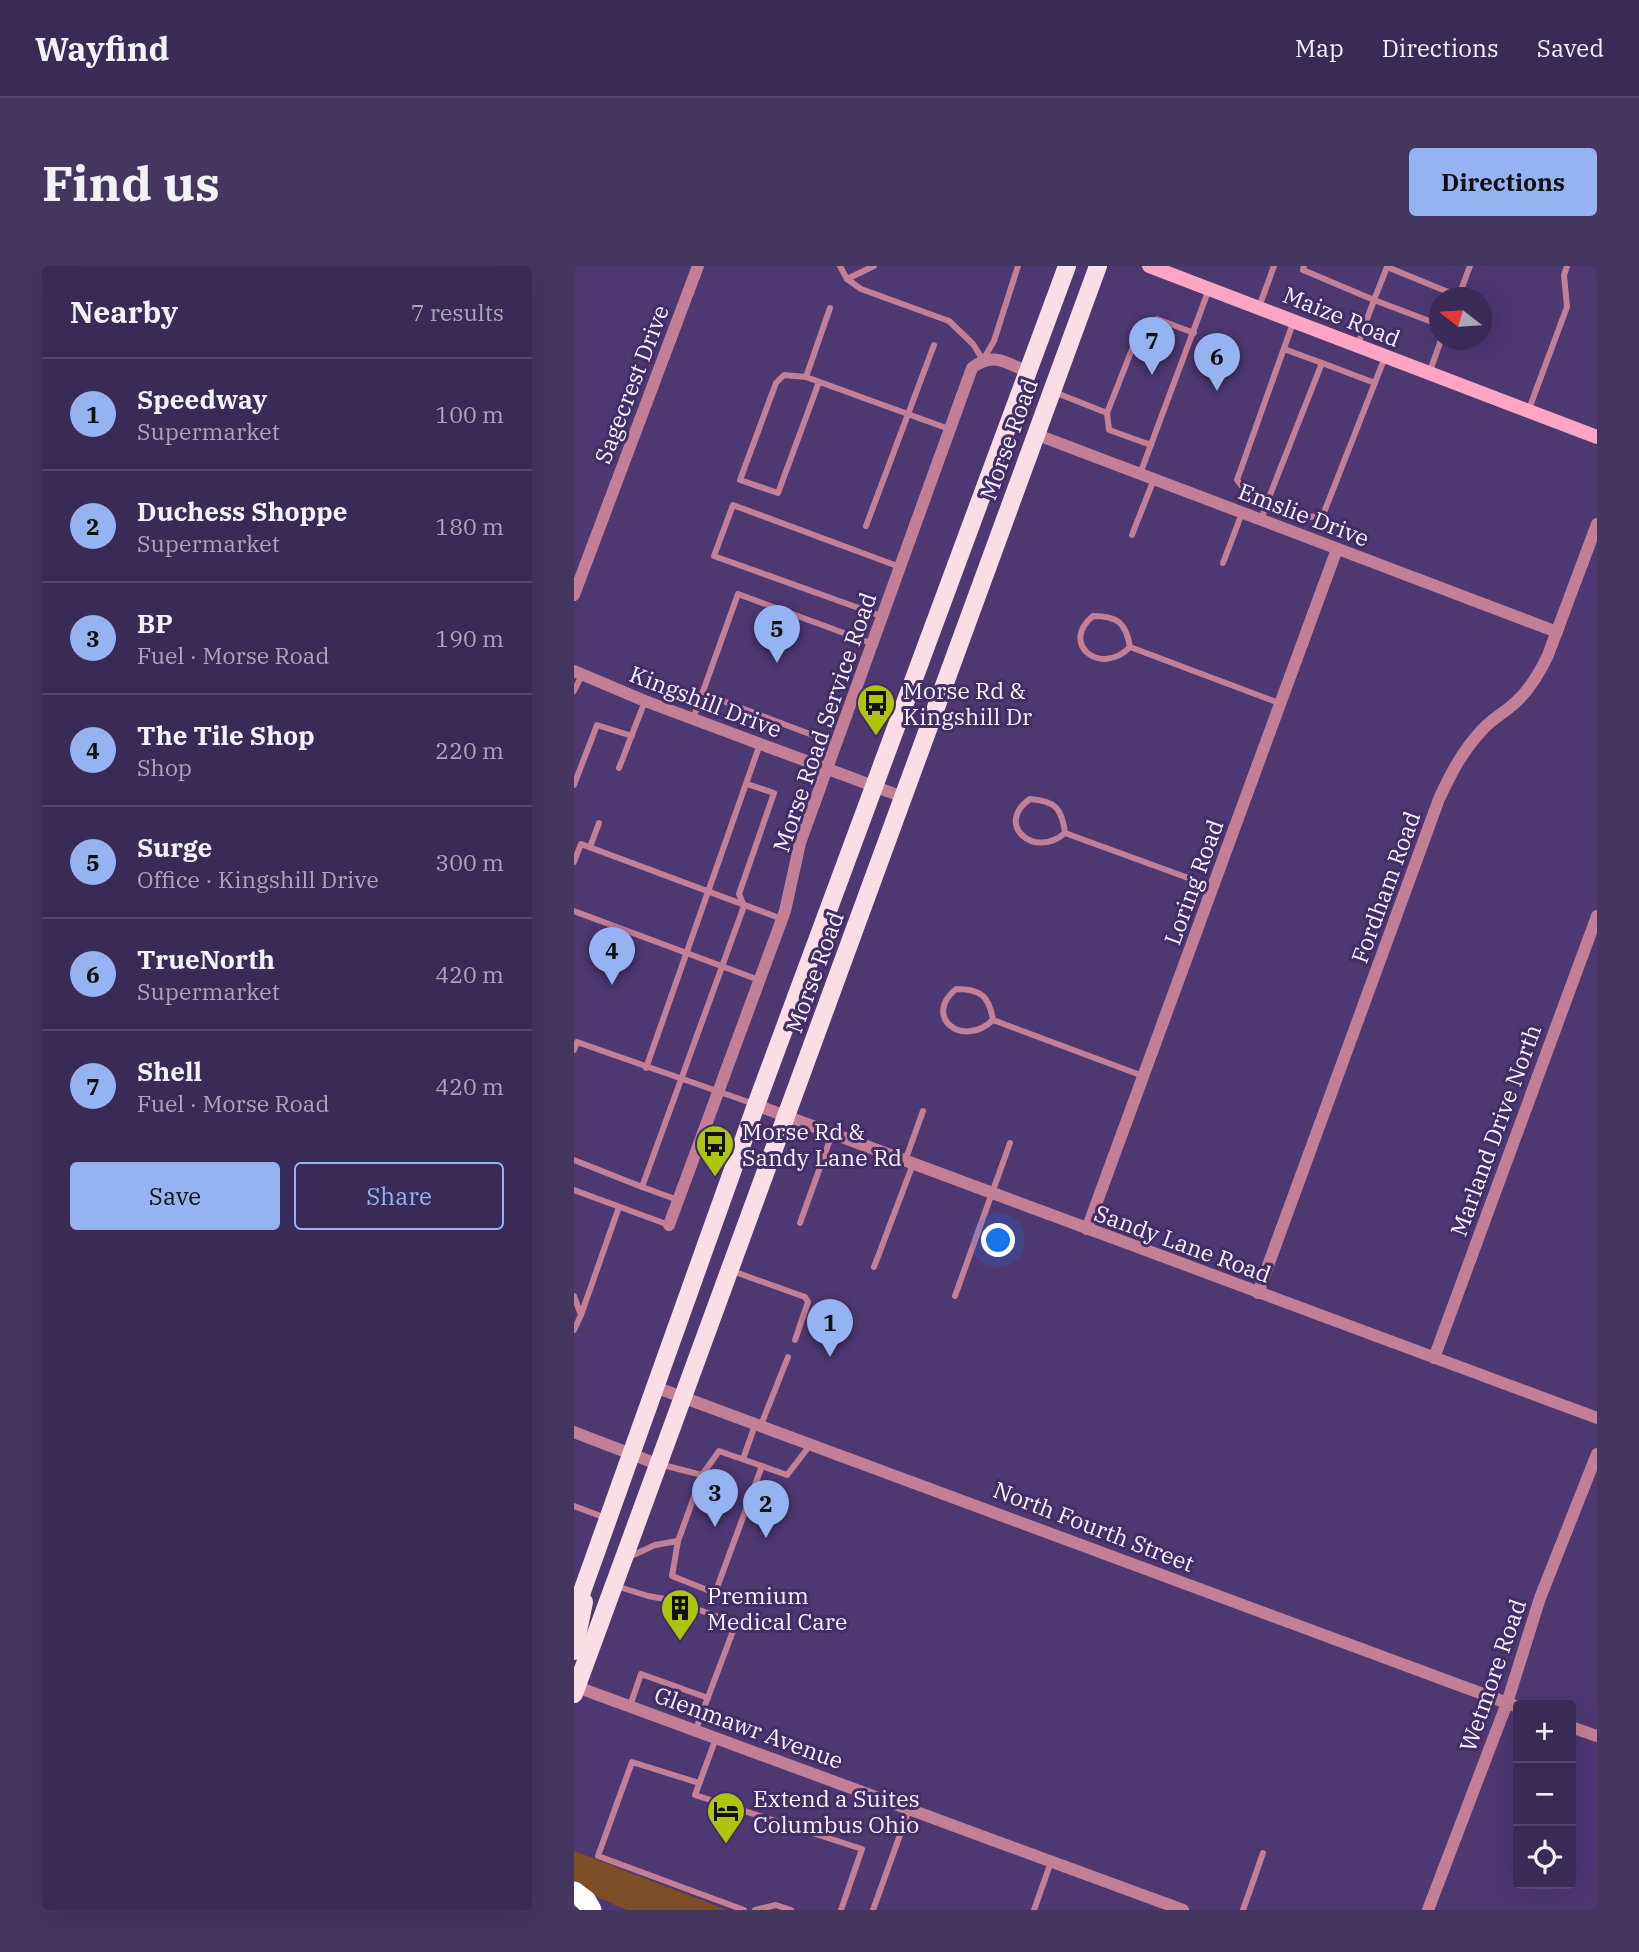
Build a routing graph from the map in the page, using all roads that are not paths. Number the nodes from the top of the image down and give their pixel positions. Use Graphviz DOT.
graph roads {
  1 [pos="698,266"];
  2 [pos="840,266"];
  3 [pos="874,266"];
  4 [pos="1018,266"];
  5 [pos="1067,266"];
  6 [pos="1098,266"];
  7 [pos="1149,266"];
  8 [pos="1274,266"];
  9 [pos="1304,266"];
  10 [pos="1470,266"];
  11 [pos="1567,266"];
  12 [pos="1387,267"];
  13 [pos="847,279"];
  14 [pos="1434,287"];
  15 [pos="1462,287"];
  16 [pos="1209,289"];
  17 [pos="1374,300"];
  18 [pos="1258,307"];
  19 [pos="830,308"];
  20 [pos="1294,321"];
  21 [pos="1429,321"];
  22 [pos="1194,332"];
  23 [pos="934,345"];
  24 [pos="1357,346"];
  25 [pos="1284,349"];
  26 [pos="1437,350"];
  27 [pos="1385,357"];
  28 [pos="983,360"];
  29 [pos="1322,362"];
  30 [pos="1027,372"];
  31 [pos="1429,374"];
  32 [pos="806,377"];
  33 [pos="819,382"];
  34 [pos="1375,383"];
  35 [pos="1052,391"];
  36 [pos="1529,411"];
  37 [pos="1107,413"];
  38 [pos="908,415"];
  39 [pos="951,429"];
  40 [pos="1035,434"];
  41 [pos="1597,437"];
  42 [pos="1151,445"];
  43 [pos="1140,474"];
  44 [pos="1154,479"];
  45 [pos="1268,500"];
  46 [pos="1242,513"];
  47 [pos="1261,520"];
  48 [pos="1597,524"];
  49 [pos="866,526"];
  50 [pos="1132,535"];
  51 [pos="1338,550"];
  52 [pos="1223,563"];
  53 [pos="901,567"];
  54 [pos="574,595"];
  55 [pos="883,616"];
  56 [pos="1557,632"];
  57 [pos="873,644"];
  58 [pos="1130,647"];
  59 [pos="578,673"];
  60 [pos="574,691"];
  61 [pos="702,693"];
  62 [pos="645,701"];
  63 [pos="1281,704"];
  64 [pos="693,719"];
  65 [pos="632,736"];
  66 [pos="760,744"];
  67 [pos="836,744"];
  68 [pos="620,768"];
  69 [pos="827,769"];
  70 [pos="747,783"];
  71 [pos="574,785"];
  72 [pos="874,787"];
  73 [pos="903,797"];
  74 [pos="600,823"];
  75 [pos="1065,833"];
  76 [pos="574,839"];
  77 [pos="581,844"];
  78 [pos="590,847"];
  79 [pos="574,862"];
  80 [pos="1213,887"];
  81 [pos="709,892"];
  82 [pos="744,906"];
  83 [pos="574,911"];
  84 [pos="1597,916"];
  85 [pos="782,919"];
  86 [pos="687,953"];
  87 [pos="723,967"];
  88 [pos="760,981"];
  89 [pos="993,1020"];
  90 [pos="574,1050"];
  91 [pos="646,1068"];
  92 [pos="1143,1076"];
  93 [pos="682,1080"];
  94 [pos="719,1091"];
  95 [pos="756,1105"];
  96 [pos="923,1111"];
  97 [pos="787,1116"];
  98 [pos="832,1134"];
  99 [pos="1010,1143"];
  100 [pos="574,1160"];
  101 [pos="909,1163"];
  102 [pos="642,1187"];
  103 [pos="574,1190"];
  104 [pos="992,1194"];
  105 [pos="678,1200"];
  106 [pos="619,1207"];
  107 [pos="800,1223"];
  108 [pos="669,1225"];
  109 [pos="1087,1229"];
  110 [pos="874,1267"];
  111 [pos="729,1270"];
  112 [pos="1258,1293"];
  113 [pos="574,1296"];
  114 [pos="955,1296"];
  115 [pos="581,1315"];
  116 [pos="574,1330"];
  117 [pos="794,1340"];
  118 [pos="788,1357"];
  119 [pos="1434,1358"];
  120 [pos="655,1387"];
  121 [pos="683,1397"];
  122 [pos="1597,1418"];
  123 [pos="758,1424"];
  124 [pos="574,1432"];
  125 [pos="811,1444"];
  126 [pos="631,1454"];
  127 [pos="1597,1454"];
  128 [pos="743,1459"];
  129 [pos="657,1464"];
  130 [pos="762,1466"];
  131 [pos="702,1475"];
  132 [pos="574,1506"];
  133 [pos="608,1519"];
  134 [pos="678,1541"];
  135 [pos="622,1560"];
  136 [pos="590,1571"];
  137 [pos="613,1585"];
  138 [pos="577,1595"];
  139 [pos="574,1614"];
  140 [pos="574,1651"];
  141 [pos="575,1688"];
  142 [pos="708,1698"];
  143 [pos="1514,1700"];
  144 [pos="1513,1705"];
  145 [pos="630,1706"];
  146 [pos="696,1729"];
  147 [pos="1576,1729"];
  148 [pos="717,1736"];
  149 [pos="1597,1736"];
  150 [pos="699,1783"];
  151 [pos="910,1808"];
  152 [pos="1263,1853"];
  153 [pos="1051,1861"];
  154 [pos="574,1892"];
  155 [pos="574,1905"];
  156 [pos="589,1910"];
  157 [pos="744,1910"];
  158 [pos="755,1910"];
  159 [pos="791,1910"];
  160 [pos="841,1910"];
  161 [pos="873,1910"];
  162 [pos="1034,1910"];
  163 [pos="1183,1910"];
  164 [pos="1243,1910"];
  165 [pos="1428,1910"];
  1 -- 54 [label="street, Sagecrest Drive"];
  2 -- 13 [label="lane"];
  3 -- 13 [label="lane"];
  4 -- 28 [label="lane"];
  5 -- 30 [label="main road, Morse Road"];
  6 -- 35 [label="main road, Morse Road"];
  7 -- 16 [label="street, Maize Road"];
  8 -- 18 [label="lane"];
  9 -- 17 [label="lane"];
  10 -- 15 [label="lane"];
  11 -- 36 [label="lane"];
  12 -- 14 [label="lane"];
  12 -- 17 [label="lane"];
  13 -- 28 [label="lane"];
  16 -- 18 [label="street, Maize Road"];
  16 -- 22 [label="lane"];
  17 -- 21 [label="lane"];
  17 -- 24 [label="lane"];
  18 -- 20 [label="street, Maize Road"];
  19 -- 32 [label="lane"];
  20 -- 24 [label="street, Maize Road"];
  20 -- 25 [label="lane"];
  22 -- 37 [label="lane"];
  22 -- 42 [label="lane"];
  23 -- 38 [label="lane"];
  24 -- 27 [label="street, Maize Road"];
  25 -- 29 [label="lane"];
  25 -- 45 [label="lane"];
  26 -- 31 [label="lane"];
  27 -- 31 [label="street, Maize Road"];
  27 -- 34 [label="lane"];
  28 -- 30 [label="street"];
  28 -- 39 [label="street, Morse Road Service Road"];
  29 -- 34 [label="lane"];
  29 -- 45 [label="lane"];
  30 -- 72 [label="main road, Morse Road"];
  31 -- 36 [label="street, Maize Road"];
  32 -- 33 [label="lane"];
  32 -- 33 [label="lane"];
  33 -- 38 [label="lane"];
  34 -- 45 [label="lane"];
  35 -- 37 [label="lane"];
  35 -- 40 [label="main road, Morse Road"];
  36 -- 41 [label="street, Maize Road"];
  37 -- 42 [label="lane"];
  38 -- 39 [label="lane"];
  38 -- 49 [label="lane"];
  39 -- 53 [label="street, Morse Road Service Road"];
  40 -- 43 [label="street, Emslie Drive"];
  40 -- 73 [label="main road, Morse Road"];
  42 -- 43 [label="lane"];
  43 -- 44 [label="street, Emslie Drive"];
  44 -- 46 [label="street, Emslie Drive"];
  44 -- 50 [label="lane"];
  45 -- 47 [label="lane"];
  46 -- 47 [label="street, Emslie Drive"];
  46 -- 52 [label="lane"];
  47 -- 51 [label="street, Emslie Drive"];
  48 -- 56 [label="street, Fordham Road"];
  51 -- 56 [label="street, Emslie Drive"];
  51 -- 63 [label="street, Loring Road"];
  53 -- 55 [label="street, Morse Road Service Road"];
  53 -- 55 [label="lane"];
  55 -- 57 [label="street, Morse Road Service Road"];
  56 -- 112 [label="street, Fordham Road"];
  57 -- 61 [label="lane"];
  57 -- 67 [label="street, Morse Road Service Road"];
  58 -- 58 [label="lane"];
  58 -- 63 [label="lane"];
  59 -- 60 [label="lane"];
  59 -- 62 [label="street, Kingshill Drive"];
  61 -- 64 [label="lane"];
  61 -- 67 [label="lane"];
  62 -- 64 [label="street, Kingshill Drive"];
  62 -- 65 [label="lane"];
  63 -- 80 [label="street, Loring Road"];
  64 -- 66 [label="street, Kingshill Drive"];
  65 -- 68 [label="lane"];
  65 -- 71 [label="lane"];
  66 -- 69 [label="street, Kingshill Drive"];
  66 -- 70 [label="lane"];
  67 -- 69 [label="street, Morse Road Service Road"];
  69 -- 72 [label="street, Kingshill Drive"];
  69 -- 85 [label="street, Morse Road Service Road"];
  70 -- 81 [label="lane"];
  70 -- 82 [label="lane"];
  72 -- 73 [label="street, Kingshill Drive"];
  72 -- 95 [label="main road, Morse Road"];
  73 -- 97 [label="main road, Morse Road"];
  74 -- 78 [label="lane"];
  75 -- 75 [label="lane"];
  75 -- 80 [label="lane"];
  76 -- 77 [label="lane"];
  77 -- 78 [label="lane"];
  77 -- 79 [label="lane"];
  78 -- 81 [label="lane"];
  80 -- 92 [label="street, Loring Road"];
  81 -- 82 [label="lane"];
  81 -- 86 [label="lane"];
  82 -- 85 [label="lane"];
  82 -- 87 [label="lane"];
  83 -- 86 [label="lane"];
  84 -- 119 [label="street, Marland Drive North"];
  85 -- 88 [label="street, Morse Road Service Road"];
  86 -- 87 [label="lane"];
  86 -- 91 [label="lane"];
  87 -- 88 [label="lane"];
  87 -- 93 [label="lane"];
  88 -- 94 [label="street, Morse Road Service Road"];
  89 -- 89 [label="lane"];
  89 -- 92 [label="lane"];
  90 -- 91 [label="lane"];
  91 -- 93 [label="lane"];
  92 -- 109 [label="street, Loring Road"];
  93 -- 94 [label="lane"];
  93 -- 102 [label="lane"];
  94 -- 95 [label="lane"];
  94 -- 105 [label="street, Morse Road Service Road"];
  95 -- 97 [label="street, Sandy Lane Road"];
  95 -- 120 [label="main road, Morse Road"];
  96 -- 101 [label="lane"];
  97 -- 98 [label="street, Sandy Lane Road"];
  97 -- 111 [label="main road, Morse Road"];
  98 -- 101 [label="street, Sandy Lane Road"];
  98 -- 107 [label="lane"];
  99 -- 104 [label="lane"];
  100 -- 102 [label="lane"];
  101 -- 104 [label="street, Sandy Lane Road"];
  101 -- 110 [label="lane"];
  102 -- 105 [label="lane"];
  103 -- 106 [label="lane"];
  104 -- 109 [label="street, Sandy Lane Road"];
  104 -- 114 [label="lane"];
  105 -- 108 [label="street, Morse Road Service Road"];
  106 -- 108 [label="lane"];
  106 -- 115 [label="lane"];
  109 -- 112 [label="street, Sandy Lane Road"];
  111 -- 117 [label="lane"];
  111 -- 121 [label="main road, Morse Road"];
  112 -- 119 [label="street, Sandy Lane Road"];
  113 -- 115 [label="lane"];
  115 -- 116 [label="lane"];
  118 -- 123 [label="lane"];
  119 -- 122 [label="street, Sandy Lane Road"];
  120 -- 121 [label="street, North Fourth Street"];
  120 -- 126 [label="main road, Morse Road"];
  121 -- 123 [label="street, North Fourth Street"];
  121 -- 129 [label="main road, Morse Road"];
  123 -- 125 [label="street, North Fourth Street"];
  123 -- 128 [label="lane"];
  124 -- 126 [label="street"];
  125 -- 130 [label="lane"];
  125 -- 144 [label="street, North Fourth Street"];
  126 -- 129 [label="street"];
  126 -- 133 [label="main road, Morse Road"];
  127 -- 143 [label="street, Wetmore Road"];
  128 -- 130 [label="lane"];
  128 -- 131 [label="lane"];
  129 -- 131 [label="lane"];
  129 -- 135 [label="main road, Morse Road"];
  130 -- 134 [label="lane"];
  131 -- 134 [label="lane"];
  132 -- 133 [label="lane"];
  133 -- 136 [label="main road, Morse Road"];
  134 -- 135 [label="lane"];
  135 -- 137 [label="main road, Morse Road"];
  136 -- 138 [label="main road, Morse Road"];
  136 -- 140 [label="main road"];
  137 -- 141 [label="main road, Morse Road"];
  137 -- 142 [label="lane"];
  138 -- 139 [label="main road, Morse Road"];
  141 -- 145 [label="street, Glenmawr Avenue"];
  142 -- 145 [label="lane"];
  142 -- 146 [label="lane"];
  144 -- 165 [label="street, Wetmore Road"];
  145 -- 146 [label="street, Glenmawr Avenue"];
  146 -- 148 [label="street, Glenmawr Avenue"];
  147 -- 149 [label="street"];
  148 -- 150 [label="lane"];
  148 -- 151 [label="street, Glenmawr Avenue"];
  150 -- 157 [label="lane"];
  150 -- 160 [label="lane"];
  151 -- 153 [label="street, Glenmawr Avenue"];
  151 -- 161 [label="lane"];
  152 -- 164 [label="lane"];
  153 -- 162 [label="lane"];
  153 -- 163 [label="street, Glenmawr Avenue"];
  154 -- 156 [label="highway"];
  155 -- 156 [label="highway"];
  158 -- 159 [label="lane"];
}
